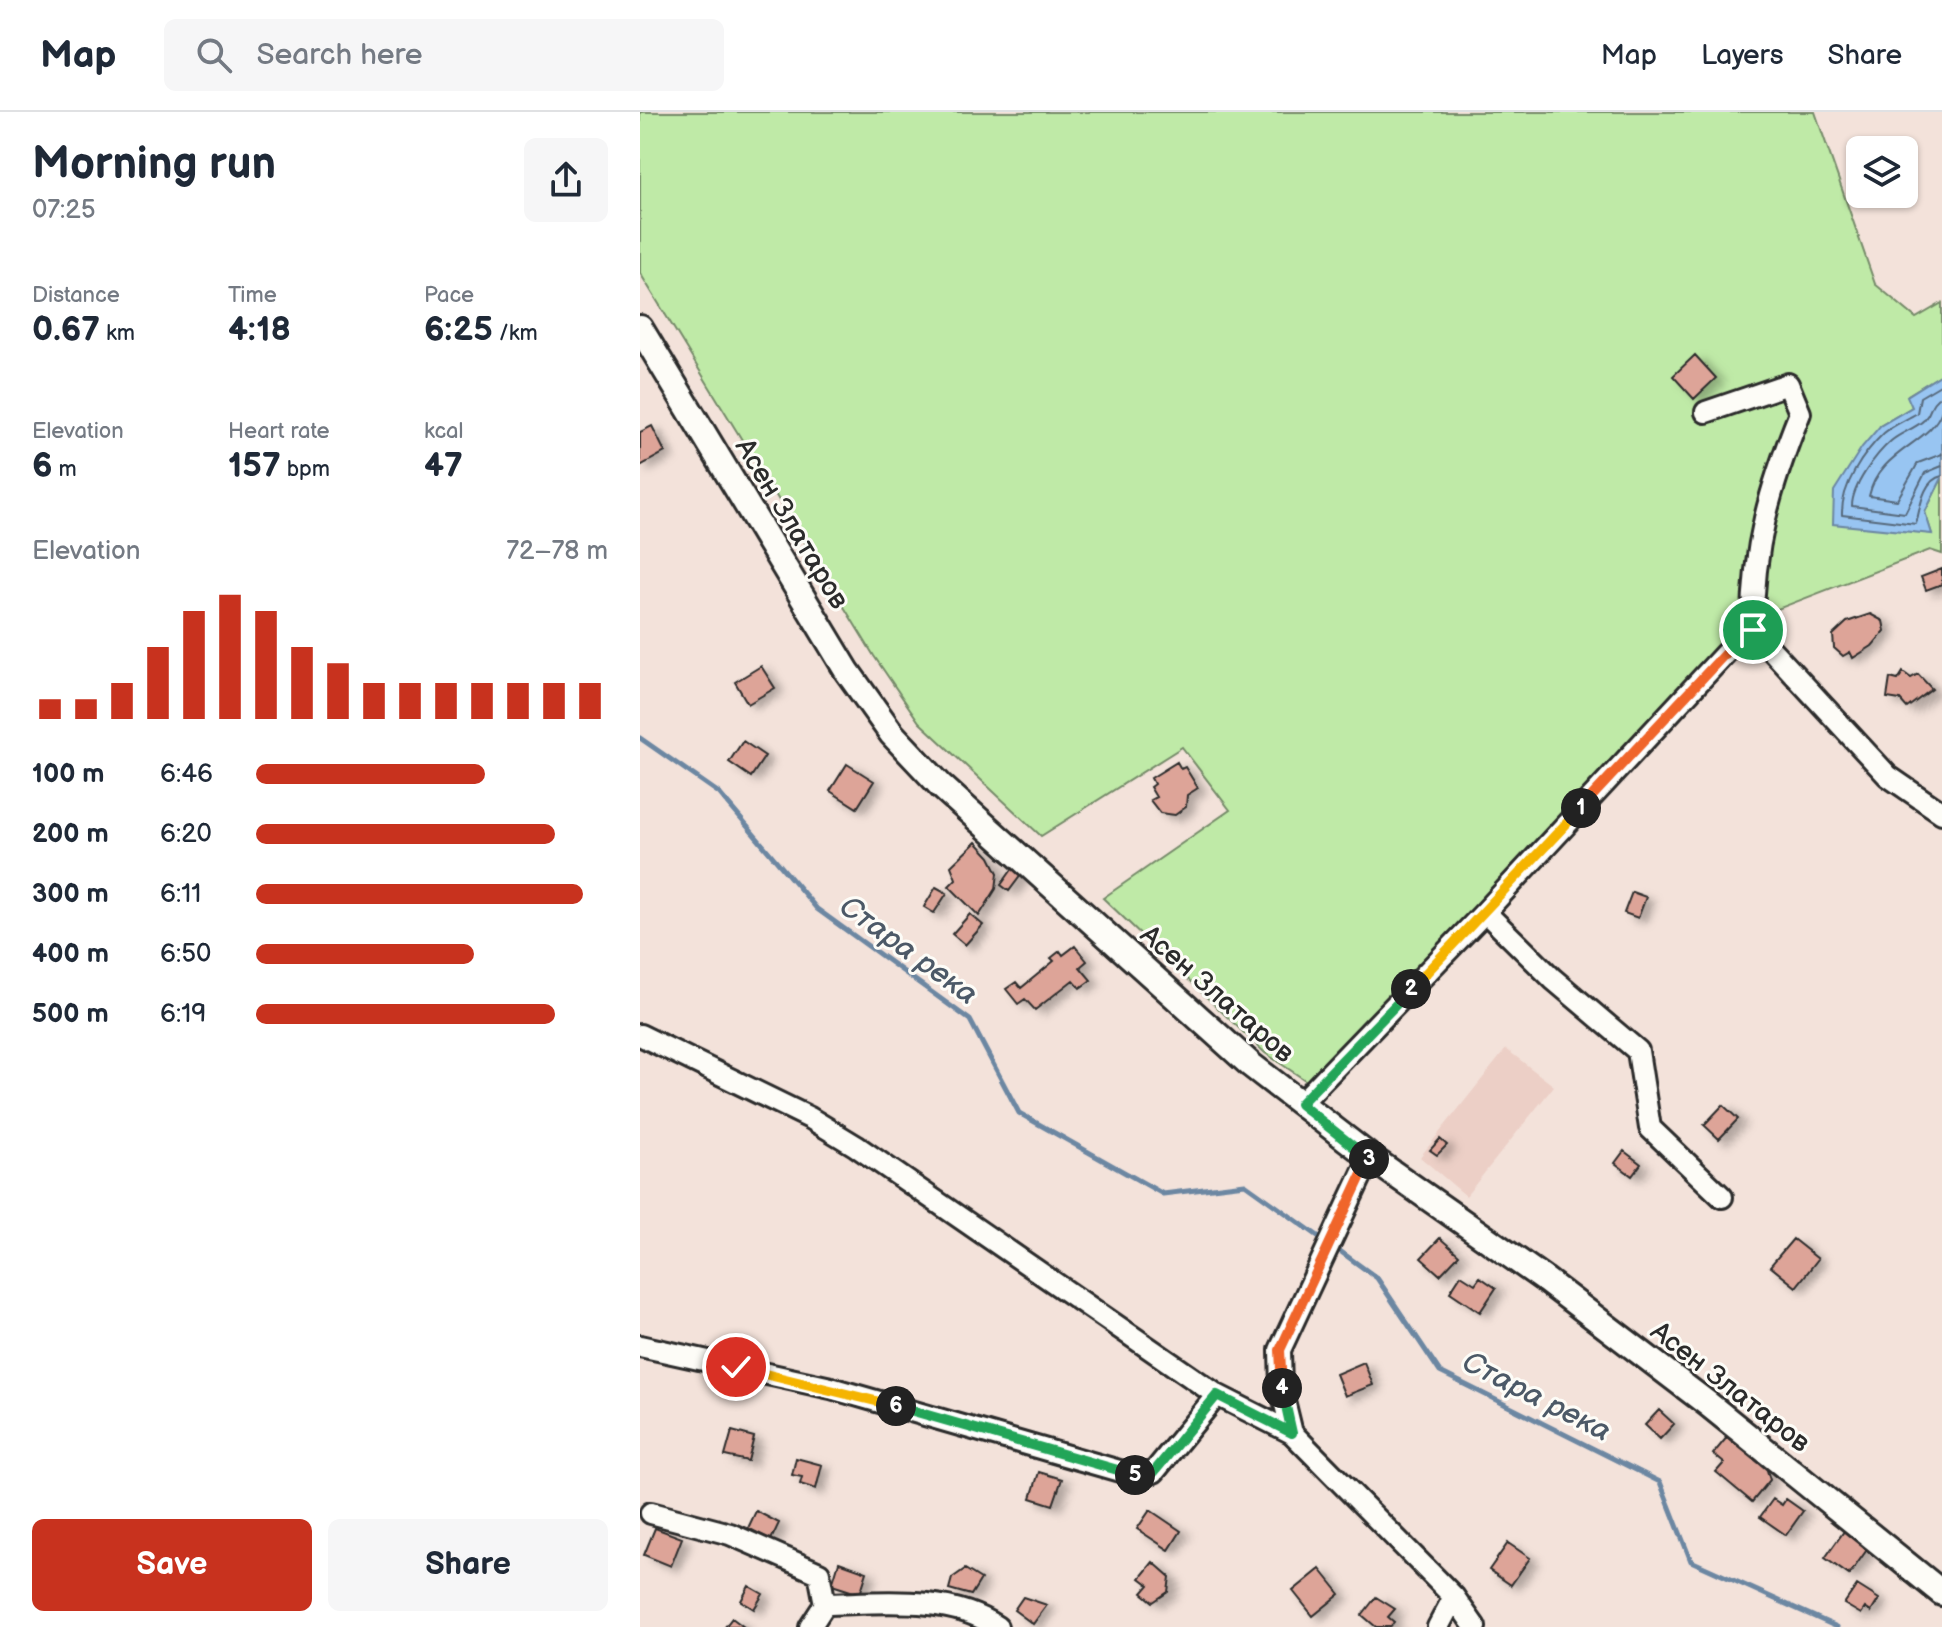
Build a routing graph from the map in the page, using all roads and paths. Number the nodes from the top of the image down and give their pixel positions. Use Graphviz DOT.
graph roads {
  1 [pos="640,328"];
  2 [pos="1706,412"];
  3 [pos="1753,630"];
  4 [pos="1942,813"];
  5 [pos="1485,912"];
  6 [pos="640,1035"];
  7 [pos="1300,1104"];
  8 [pos="1370,1157"];
  9 [pos="1722,1197"];
  10 [pos="640,1346"];
  11 [pos="1217,1395"];
  12 [pos="1292,1433"];
  13 [pos="651,1513"];
  14 [pos="1942,1593"];
  15 [pos="1454,1597"];
  16 [pos="825,1604"];
  17 [pos="810,1627"];
  18 [pos="997,1627"];
  19 [pos="1438,1627"];
  20 [pos="1475,1627"];
  1 -- 7 [label="street, Асен Златаров"];
  2 -- 3 [label="street"];
  3 -- 4 [label="street"];
  3 -- 5 [label="street"];
  5 -- 7 [label="street"];
  5 -- 9 [label="street"];
  6 -- 11 [label="street"];
  7 -- 8 [label="street, Асен Златаров"];
  8 -- 12 [label="street"];
  8 -- 14 [label="street, Асен Златаров"];
  10 -- 11 [label="street"];
  11 -- 12 [label="street"];
  12 -- 15 [label="street"];
  13 -- 16 [label="street"];
  15 -- 19 [label="street"];
  15 -- 20 [label="street"];
  16 -- 17 [label="street"];
  16 -- 18 [label="street"];
}
